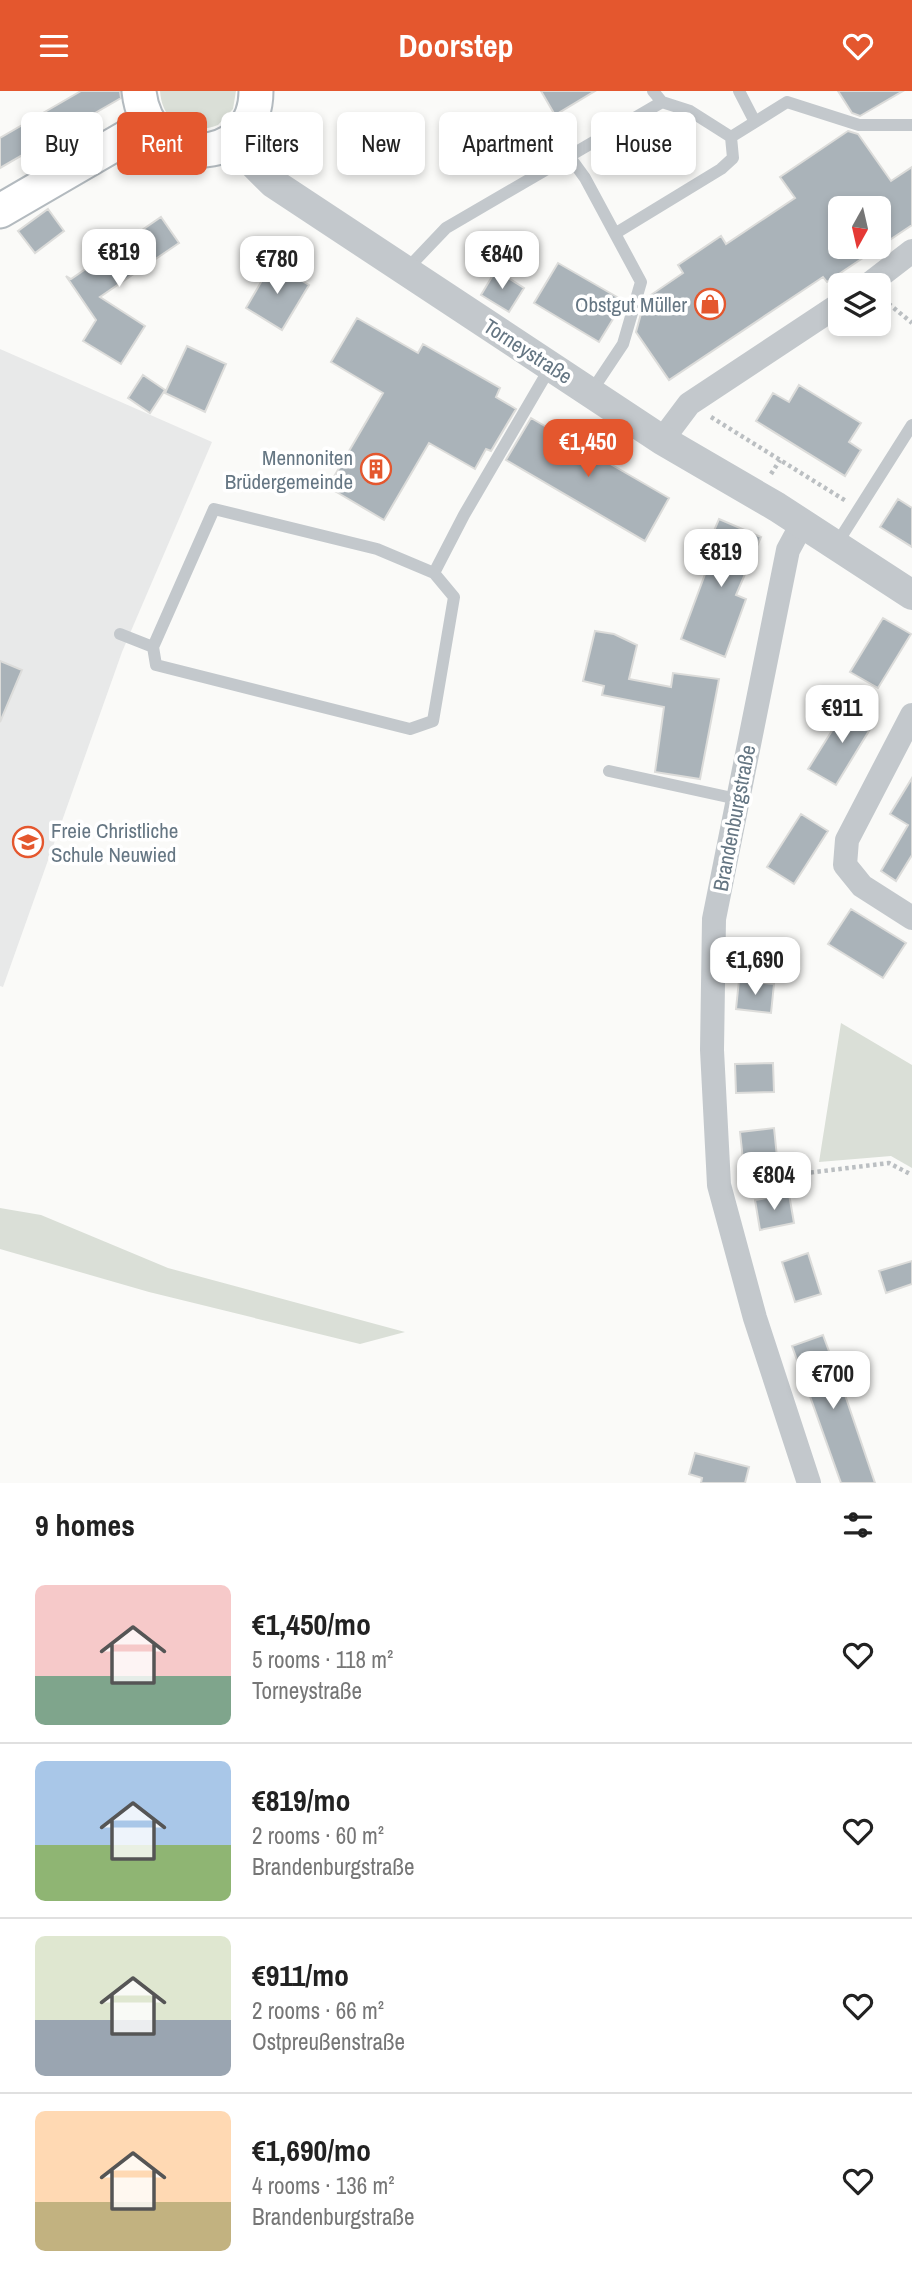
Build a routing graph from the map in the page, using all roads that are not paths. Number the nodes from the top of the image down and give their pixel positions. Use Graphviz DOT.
graph roads {
  1 [pos="139,91"];
  2 [pos="256,91"];
  3 [pos="653,91"];
  4 [pos="739,91"];
  5 [pos="785,97"];
  6 [pos="662,102"];
  7 [pos="142,112"];
  8 [pos="253,112"];
  9 [pos="755,122"];
  10 [pos="912,125"];
  11 [pos="731,137"];
  12 [pos="117,143"];
  13 [pos="577,151"];
  14 [pos="577,167"];
  15 [pos="265,175"];
  16 [pos="537,175"];
  17 [pos="0,211"];
  18 [pos="615,233"];
  19 [pos="912,251"];
  20 [pos="406,271"];
  21 [pos="884,273"];
  22 [pos="828,312"];
  23 [pos="551,366"];
  24 [pos="591,392"];
  25 [pos="912,425"];
  26 [pos="662,440"];
  27 [pos="802,524"];
  28 [pos="836,545"];
  29 [pos="434,573"];
  30 [pos="912,596"];
  31 [pos="120,634"];
  32 [pos="153,647"];
  33 [pos="912,715"];
  34 [pos="609,771"];
  35 [pos="737,799"];
  36 [pos="912,918"];
  37 [pos="808,1483"];
  1 -- 7 [label="main road"];
  2 -- 8 [label="main road"];
  3 -- 6 [label="lane"];
  4 -- 9 [label="lane"];
  5 -- 9 [label="lane"];
  5 -- 10 [label="lane"];
  6 -- 11 [label="lane"];
  6 -- 13 [label="lane"];
  9 -- 11 [label="lane"];
  11 -- 18 [label="lane"];
  12 -- 17 [label="main road"];
  14 -- 18 [label="lane"];
  15 -- 20 [label="street, Torneystraße"];
  16 -- 20 [label="lane"];
  18 -- 24 [label="lane"];
  19 -- 21 [label="street"];
  20 -- 23 [label="street, Torneystraße"];
  22 -- 26 [label="street"];
  23 -- 24 [label="street, Torneystraße"];
  23 -- 29 [label="lane"];
  24 -- 26 [label="street, Torneystraße"];
  25 -- 28 [label="lane"];
  26 -- 27 [label="street, Torneystraße"];
  27 -- 28 [label="street, Torneystraße"];
  27 -- 35 [label="street, Brandenburgstraße"];
  28 -- 30 [label="street, Torneystraße"];
  29 -- 32 [label="lane"];
  29 -- 32 [label="lane"];
  31 -- 32 [label="lane"];
  33 -- 36 [label="street"];
  34 -- 35 [label="lane"];
  35 -- 37 [label="street, Brandenburgstraße"];
}
